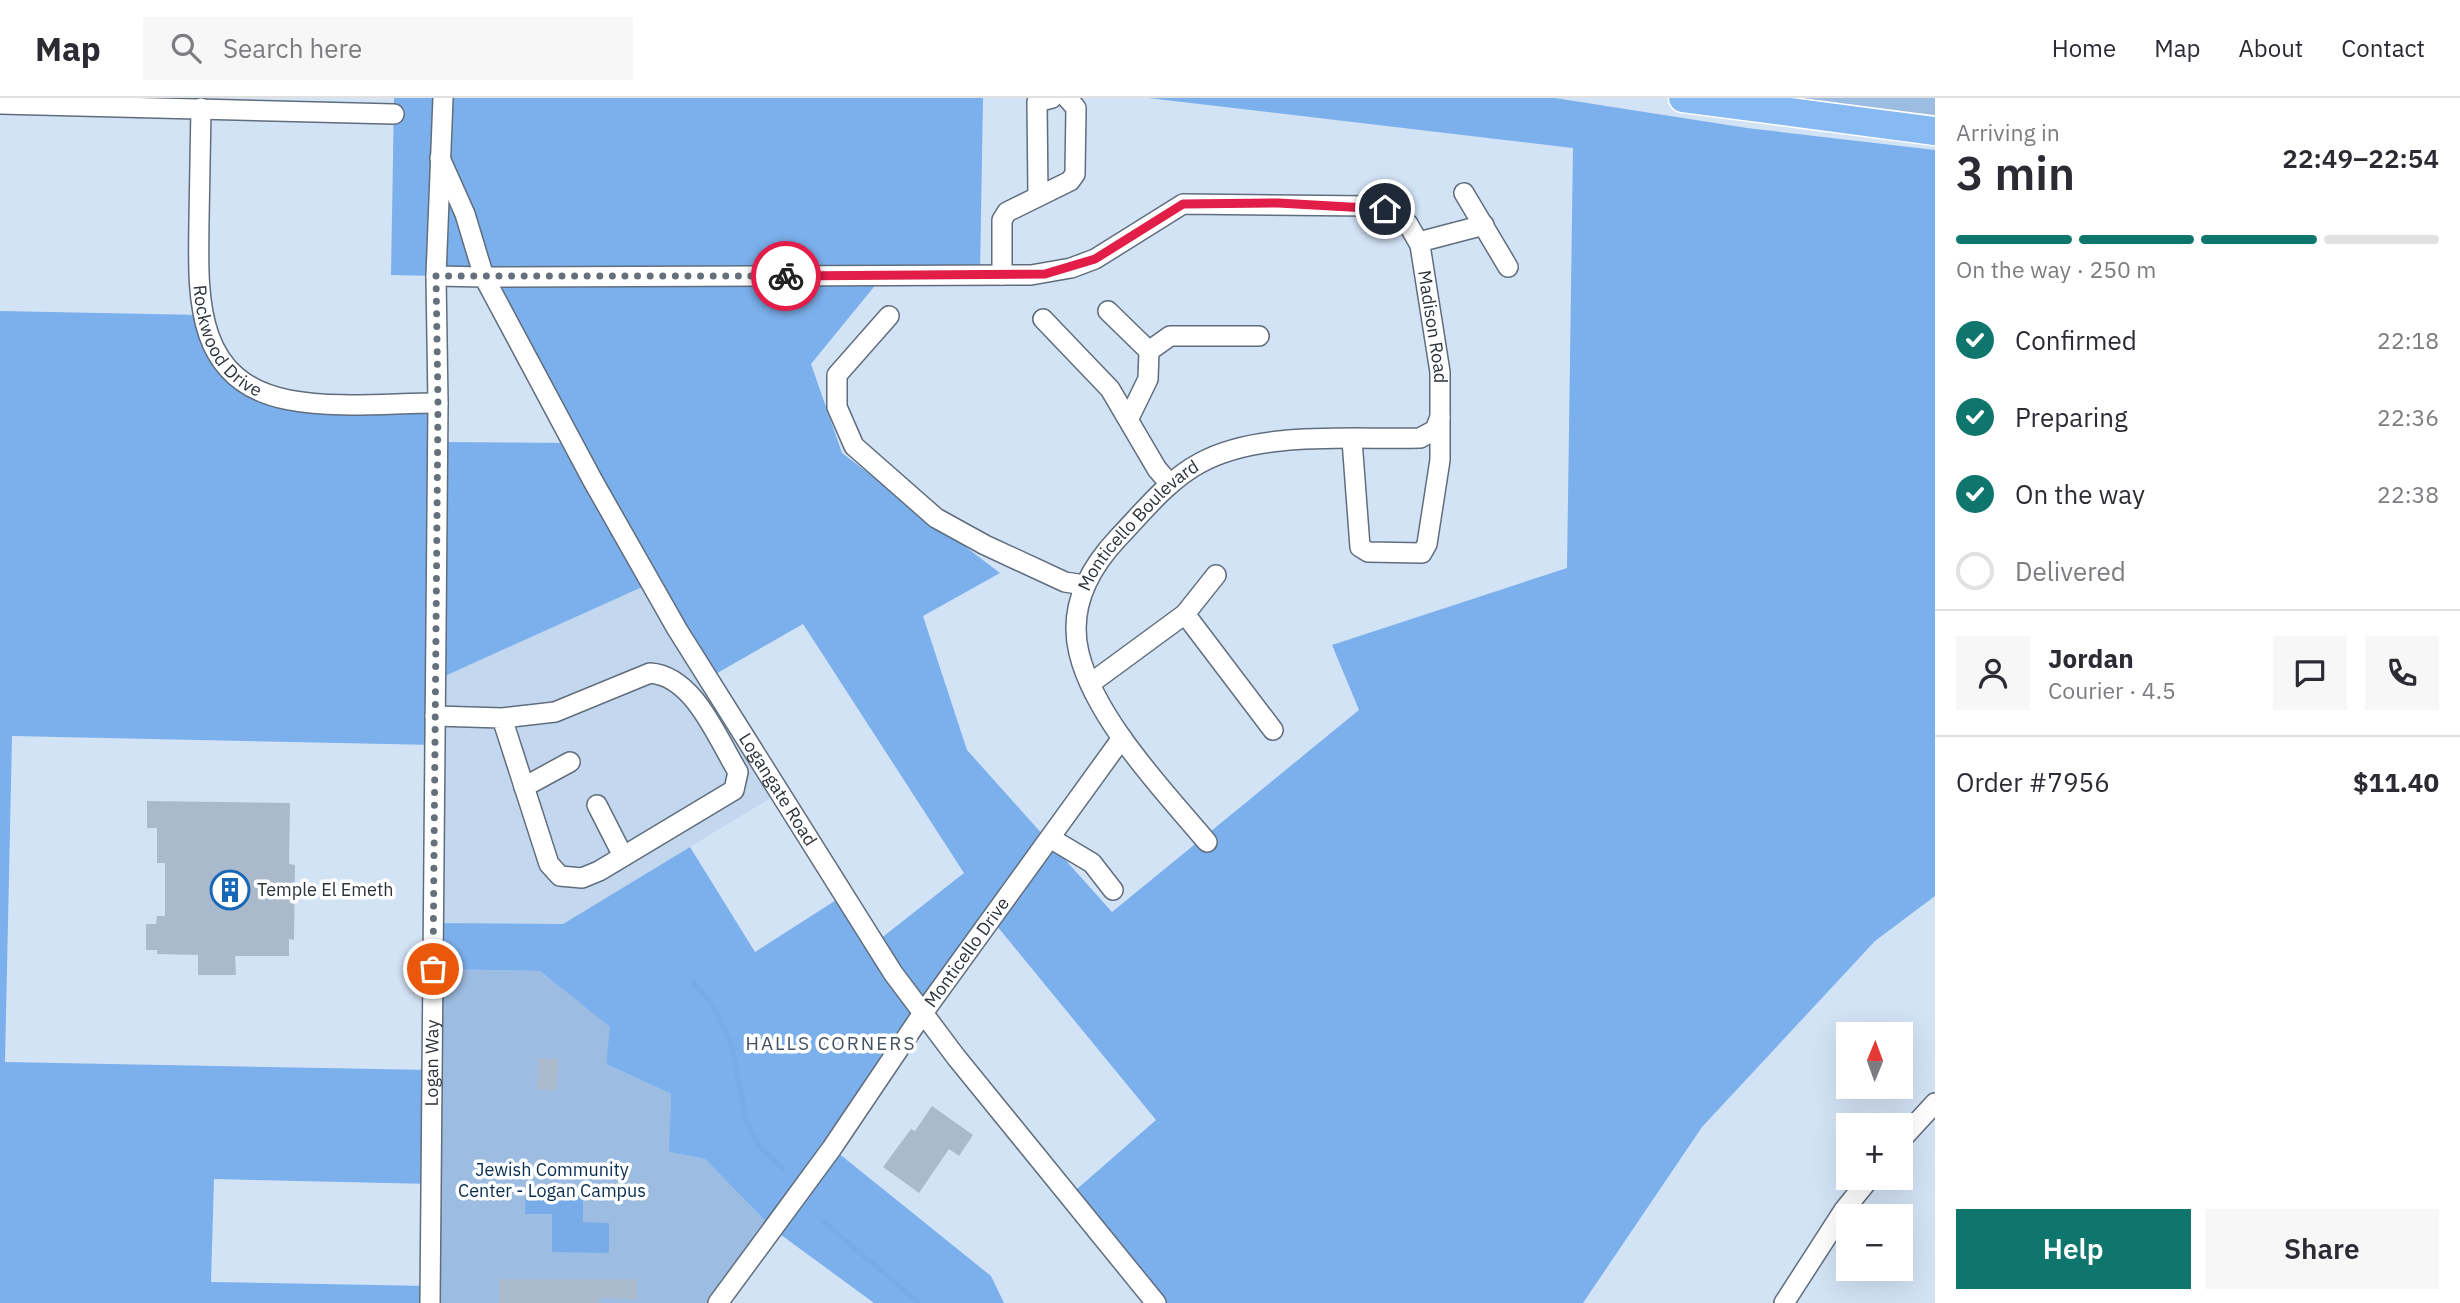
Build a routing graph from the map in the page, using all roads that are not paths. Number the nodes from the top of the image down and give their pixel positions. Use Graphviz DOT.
graph roads {
  1 [pos="443,98"];
  2 [pos="1052,98"];
  3 [pos="1067,98"];
  4 [pos="1683,98"];
  5 [pos="0,104"];
  6 [pos="201,108"];
  7 [pos="394,114"];
  8 [pos="1935,131"];
  9 [pos="440,158"];
  10 [pos="1464,192"];
  11 [pos="1038,196"];
  12 [pos="1484,225"];
  13 [pos="1419,242"];
  14 [pos="1508,267"];
  15 [pos="1002,275"];
  16 [pos="436,276"];
  17 [pos="484,277"];
  18 [pos="1108,311"];
  19 [pos="889,316"];
  20 [pos="1043,319"];
  21 [pos="1259,337"];
  22 [pos="1149,351"];
  23 [pos="438,403"];
  24 [pos="1441,415"];
  25 [pos="1129,418"];
  26 [pos="1352,440"];
  27 [pos="1170,484"];
  28 [pos="1216,575"];
  29 [pos="1084,586"];
  30 [pos="1185,614"];
  31 [pos="1091,683"];
  32 [pos="435,716"];
  33 [pos="502,719"];
  34 [pos="1273,730"];
  35 [pos="1122,738"];
  36 [pos="747,744"];
  37 [pos="727,754"];
  38 [pos="570,762"];
  39 [pos="524,787"];
  40 [pos="597,805"];
  41 [pos="1050,838"];
  42 [pos="1207,842"];
  43 [pos="624,856"];
  44 [pos="1113,890"];
  45 [pos="923,1013"];
  46 [pos="1935,1102"];
  47 [pos="1913,1127"];
  48 [pos="1860,1190"];
  49 [pos="429,1303"];
  50 [pos="718,1303"];
  51 [pos="1156,1303"];
  52 [pos="1784,1303"];
  1 -- 9 [label="street, Logan Way"];
  2 -- 11 [label="street"];
  3 -- 11 [label="street"];
  4 -- 8 [label="highway"];
  5 -- 6 [label="street"];
  6 -- 7 [label="street"];
  6 -- 23 [label="street, Rockwood Drive"];
  9 -- 16 [label="street, Logan Way"];
  9 -- 17 [label="street, Logangate Road"];
  10 -- 12 [label="street"];
  11 -- 15 [label="street"];
  12 -- 13 [label="street"];
  12 -- 14 [label="street"];
  13 -- 15 [label="street, Madison Road"];
  13 -- 24 [label="street, Madison Road"];
  15 -- 17 [label="street, Madison Road"];
  16 -- 17 [label="street"];
  16 -- 23 [label="street, Logan Way"];
  17 -- 36 [label="street, Logangate Road"];
  18 -- 22 [label="street"];
  19 -- 29 [label="street"];
  20 -- 25 [label="street"];
  21 -- 22 [label="street"];
  22 -- 25 [label="street"];
  23 -- 32 [label="street, Logan Way"];
  24 -- 26 [label="street, Monticello Boulevard"];
  24 -- 26 [label="street, Madison Road"];
  25 -- 27 [label="street"];
  26 -- 27 [label="street, Monticello Boulevard"];
  27 -- 29 [label="street, Monticello Boulevard"];
  28 -- 30 [label="street"];
  29 -- 31 [label="street, Monticello Boulevard"];
  30 -- 31 [label="street"];
  30 -- 34 [label="street"];
  31 -- 35 [label="street, Monticello Boulevard"];
  32 -- 33 [label="street"];
  32 -- 49 [label="street, Logan Way"];
  33 -- 37 [label="street"];
  33 -- 39 [label="street"];
  35 -- 41 [label="street, Monticello Drive"];
  35 -- 42 [label="street, Monticello Boulevard"];
  36 -- 37 [label="street"];
  36 -- 45 [label="street, Logangate Road"];
  37 -- 43 [label="street"];
  38 -- 39 [label="street"];
  39 -- 43 [label="street"];
  40 -- 43 [label="street"];
  41 -- 44 [label="street"];
  41 -- 45 [label="street, Monticello Drive"];
  45 -- 50 [label="street, Monticello Drive"];
  45 -- 51 [label="street, Logangate Road"];
  46 -- 47 [label="street"];
  48 -- 52 [label="street"];
}
